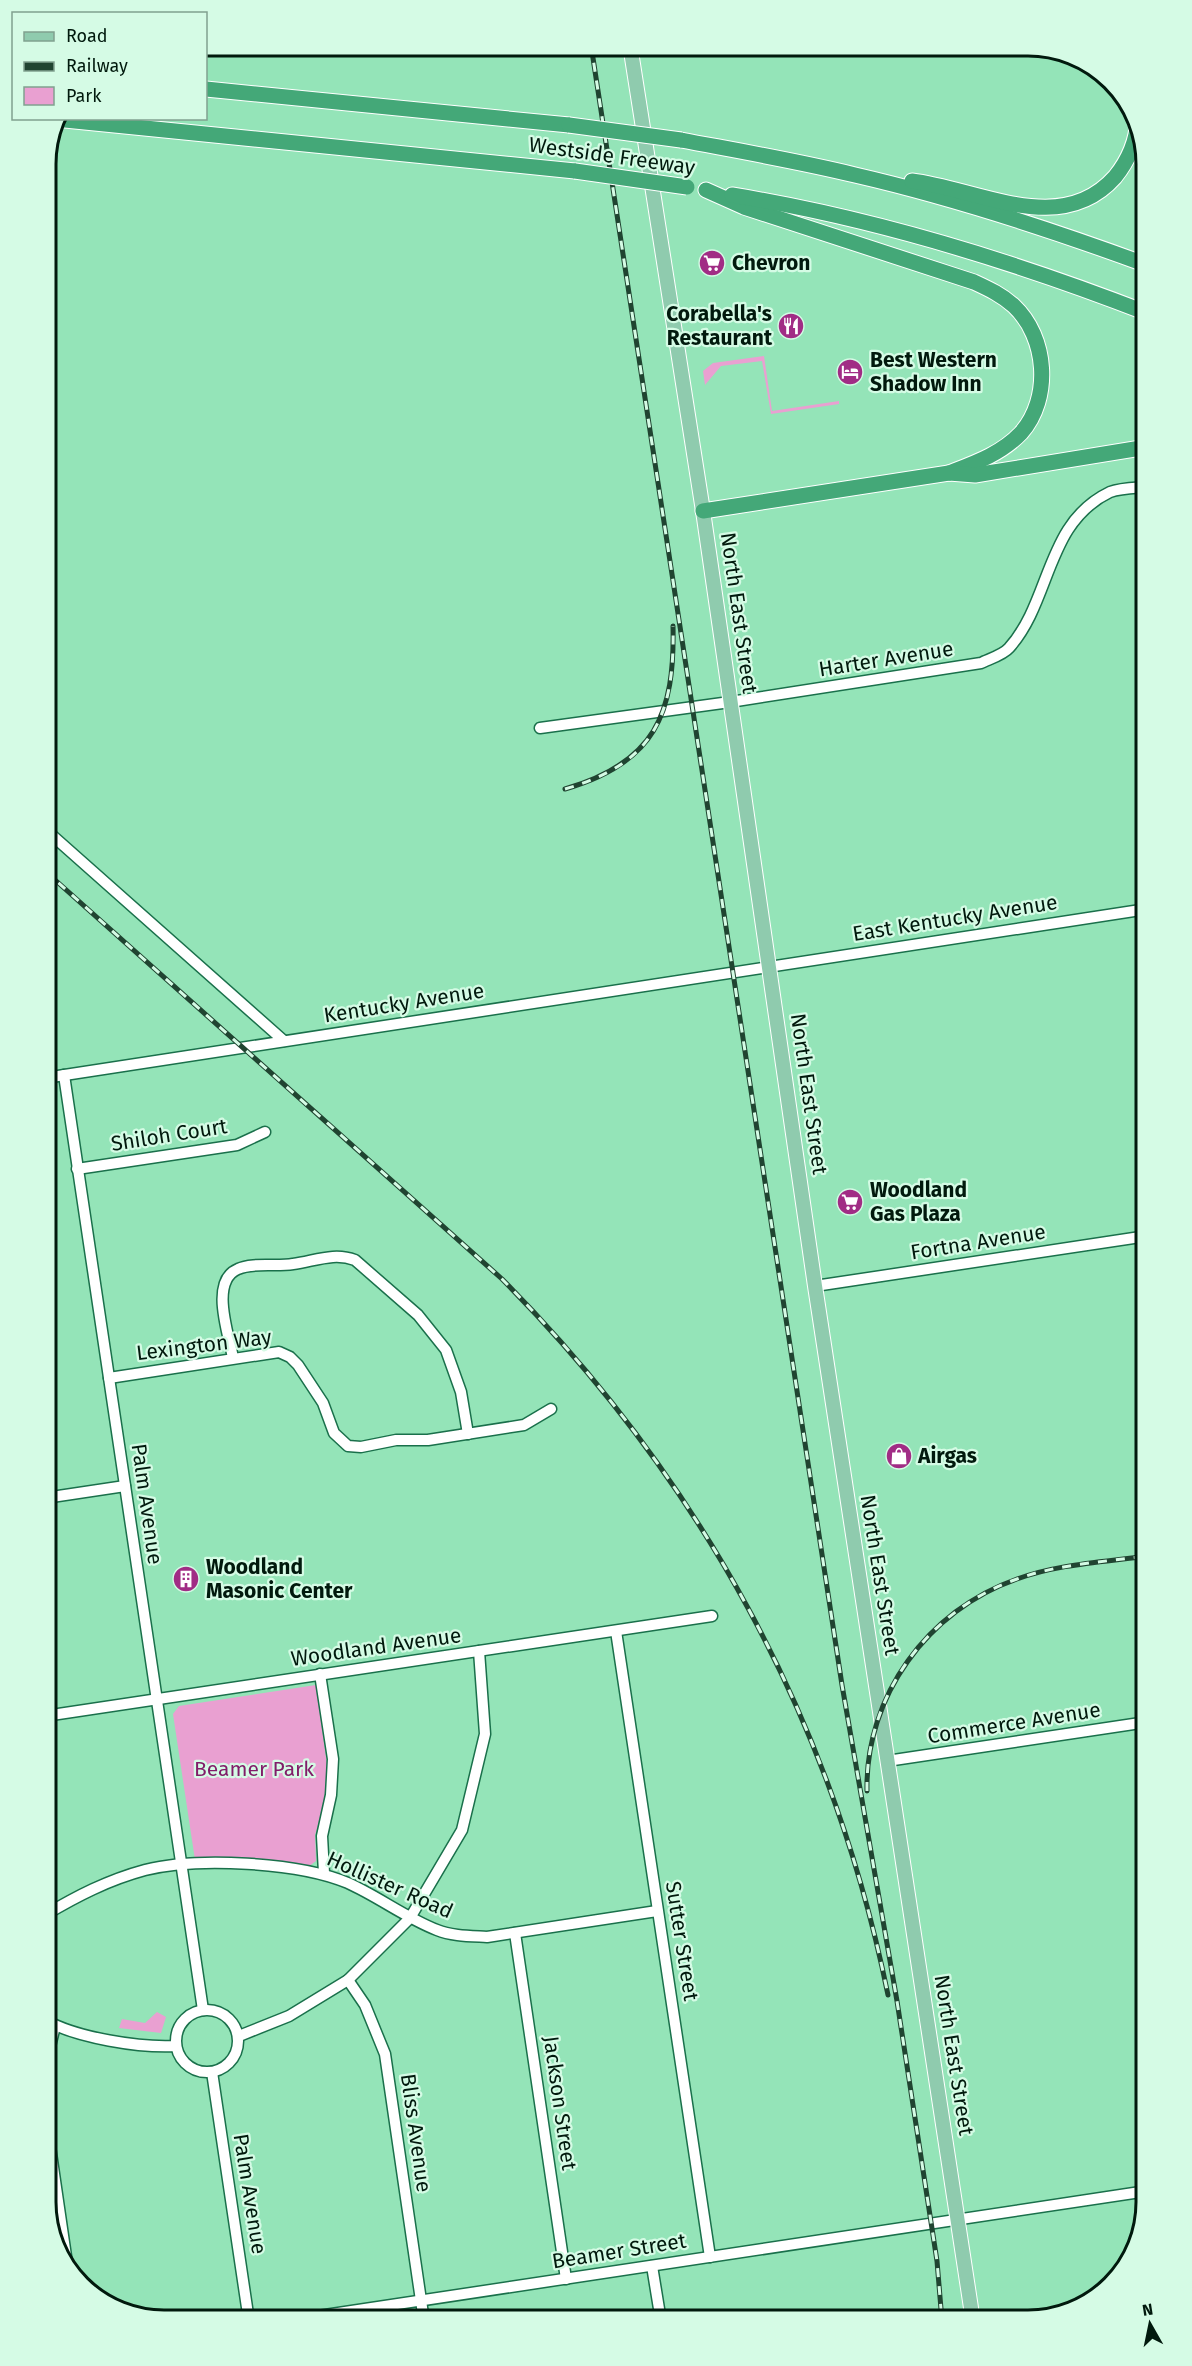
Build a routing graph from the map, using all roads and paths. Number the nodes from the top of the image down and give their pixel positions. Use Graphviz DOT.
graph roads {
  1 [pos="632,56"];
  2 [pos="207,89"];
  3 [pos="65,120"];
  4 [pos="1133,140"];
  5 [pos="855,175"];
  6 [pos="706,190"];
  7 [pos="1136,261"];
  8 [pos="1136,309"];
  9 [pos="1136,449"];
  10 [pos="949,474"];
  11 [pos="1136,488"];
  12 [pos="703,511"];
  13 [pos="730,702"];
  14 [pos="540,728"];
  15 [pos="56,839"];
  16 [pos="1136,911"];
  17 [pos="769,966"];
  18 [pos="285,1041"];
  19 [pos="64,1075"];
  20 [pos="56,1076"];
  21 [pos="265,1132"];
  22 [pos="77,1169"];
  23 [pos="1136,1238"];
  24 [pos="815,1286"];
  25 [pos="233,1358"];
  26 [pos="109,1378"];
  27 [pos="551,1409"];
  28 [pos="468,1434"];
  29 [pos="125,1486"];
  30 [pos="56,1496"];
  31 [pos="712,1616"];
  32 [pos="616,1631"];
  33 [pos="479,1651"];
  34 [pos="320,1674"];
  35 [pos="156,1699"];
  36 [pos="56,1714"];
  37 [pos="1136,1724"];
  38 [pos="887,1761"];
  39 [pos="182,1865"];
  40 [pos="324,1873"];
  41 [pos="56,1909"];
  42 [pos="657,1911"];
  43 [pos="410,1918"];
  44 [pos="515,1933"];
  45 [pos="348,1980"];
  46 [pos="203,2010"];
  47 [pos="56,2025"];
  48 [pos="239,2036"];
  49 [pos="176,2046"];
  50 [pos="212,2072"];
  51 [pos="56,2188"];
  52 [pos="1136,2194"];
  53 [pos="958,2220"];
  54 [pos="64,2245"];
  55 [pos="710,2257"];
  56 [pos="652,2266"];
  57 [pos="566,2279"];
  58 [pos="421,2301"];
  59 [pos="247,2310"];
  60 [pos="360,2310"];
  61 [pos="422,2310"];
  62 [pos="659,2310"];
  63 [pos="971,2310"];
  1 -- 12 [label="main road, North East Street"];
  2 -- 5 [label="highway, Westside Freeway, bridge"];
  3 -- 6 [label="highway, Westside Freeway, bridge"];
  4 -- 5 [label="highway"];
  5 -- 7 [label="highway, Westside Freeway"];
  6 -- 8 [label="highway, Westside Freeway"];
  6 -- 10 [label="highway"];
  9 -- 10 [label="highway"];
  10 -- 12 [label="highway"];
  11 -- 13 [label="street, Harter Avenue"];
  12 -- 13 [label="main road, North East Street"];
  13 -- 14 [label="street, Harter Avenue"];
  13 -- 17 [label="main road, North East Street"];
  15 -- 18 [label="street"];
  16 -- 17 [label="street, East Kentucky Avenue"];
  17 -- 18 [label="street, Kentucky Avenue"];
  17 -- 24 [label="main road, North East Street"];
  18 -- 19 [label="street, Kentucky Avenue"];
  19 -- 20 [label="street, Kentucky Avenue"];
  19 -- 22 [label="street, Palm Avenue"];
  21 -- 22 [label="street, Shiloh Court"];
  22 -- 26 [label="street, Palm Avenue"];
  23 -- 24 [label="street, Fortna Avenue"];
  24 -- 38 [label="main road, North East Street"];
  25 -- 26 [label="street, Lexington Way"];
  25 -- 28 [label="street, Lexington Way"];
  25 -- 28 [label="street"];
  26 -- 29 [label="street, Palm Avenue"];
  27 -- 28 [label="street, Lexington Way"];
  29 -- 30 [label="street"];
  29 -- 35 [label="street, Palm Avenue"];
  31 -- 32 [label="street, Woodland Avenue"];
  32 -- 33 [label="street, Woodland Avenue"];
  32 -- 42 [label="street, Sutter Street"];
  33 -- 34 [label="street, Woodland Avenue"];
  33 -- 43 [label="street"];
  34 -- 35 [label="street, Woodland Avenue"];
  34 -- 40 [label="street"];
  35 -- 36 [label="street, Woodland Avenue"];
  35 -- 39 [label="street, Palm Avenue"];
  37 -- 38 [label="street, Commerce Avenue"];
  38 -- 53 [label="main road, North East Street"];
  39 -- 40 [label="street, Hollister Road"];
  39 -- 41 [label="street, Hollister Road"];
  39 -- 46 [label="street, Palm Avenue"];
  40 -- 43 [label="street, Hollister Road"];
  42 -- 44 [label="street, Hollister Road"];
  42 -- 55 [label="street, Sutter Street"];
  43 -- 44 [label="street, Hollister Road"];
  43 -- 45 [label="street"];
  44 -- 57 [label="street, Jackson Street"];
  45 -- 48 [label="street"];
  45 -- 58 [label="street, Bliss Avenue"];
  46 -- 48 [label="street"];
  46 -- 49 [label="street"];
  47 -- 49 [label="street"];
  48 -- 50 [label="street"];
  49 -- 50 [label="street"];
  50 -- 59 [label="street, Palm Avenue"];
  51 -- 54 [label="street"];
  52 -- 53 [label="street, Beamer Street"];
  53 -- 55 [label="street, Beamer Street"];
  53 -- 63 [label="main road, North East Street"];
  55 -- 56 [label="street, Beamer Street"];
  56 -- 57 [label="street, Beamer Street"];
  56 -- 62 [label="street"];
  57 -- 58 [label="street, Beamer Street"];
  58 -- 60 [label="street, Beamer Street"];
  58 -- 61 [label="street, Bliss Avenue"];
}
